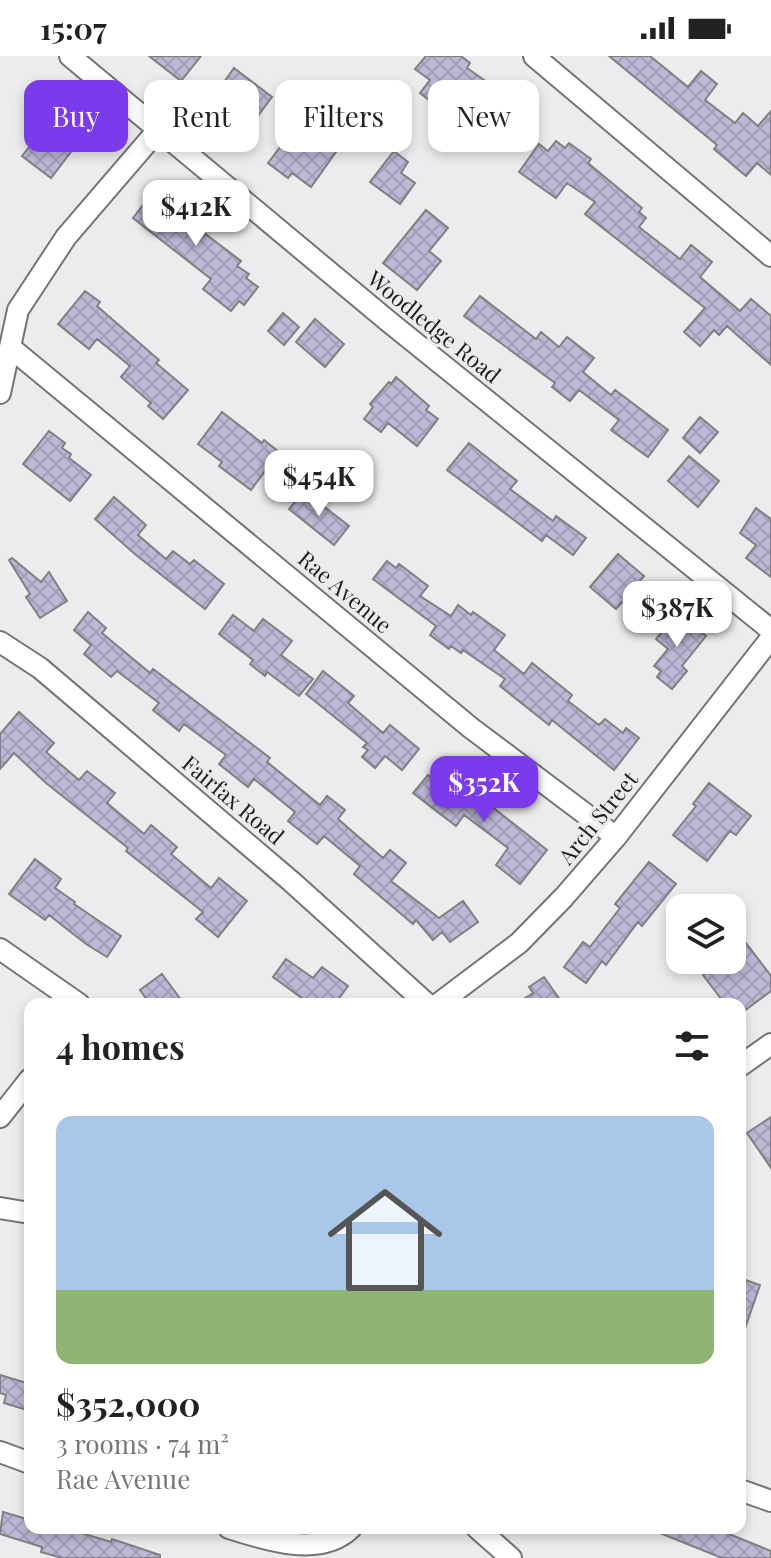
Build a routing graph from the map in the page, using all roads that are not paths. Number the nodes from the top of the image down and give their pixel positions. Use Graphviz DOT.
graph roads {
  1 [pos="70,56"];
  2 [pos="534,56"];
  3 [pos="144,120"];
  4 [pos="144,146"];
  5 [pos="184,152"];
  6 [pos="771,256"];
  7 [pos="11,348"];
  8 [pos="0,393"];
  9 [pos="771,630"];
  10 [pos="771,638"];
  11 [pos="0,642"];
  12 [pos="616,837"];
  13 [pos="0,949"];
  14 [pos="70,998"];
  15 [pos="420,998"];
  16 [pos="446,998"];
  17 [pos="771,1044"];
  18 [pos="746,1062"];
  19 [pos="24,1087"];
  20 [pos="0,1117"];
  21 [pos="0,1208"];
  22 [pos="24,1212"];
  23 [pos="0,1452"];
  24 [pos="24,1461"];
  25 [pos="746,1492"];
  26 [pos="771,1501"];
  27 [pos="249,1534"];
  28 [pos="346,1534"];
  29 [pos="484,1534"];
  30 [pos="511,1558"];
  1 -- 3 [label="street, Woodledge Road"];
  2 -- 6 [label="street"];
  4 -- 7 [label="street"];
  5 -- 9 [label="street, Woodledge Road"];
  7 -- 8 [label="street"];
  7 -- 12 [label="street, Rae Avenue"];
  10 -- 12 [label="street, Arch Street"];
  11 -- 15 [label="street, Fairfax Road"];
  12 -- 16 [label="street, Arch Street"];
  13 -- 14 [label="street"];
  17 -- 18 [label="street"];
  19 -- 20 [label="street"];
  21 -- 22 [label="street"];
  23 -- 24 [label="street"];
  25 -- 26 [label="street"];
  27 -- 28 [label="street"];
  29 -- 30 [label="street"];
}
